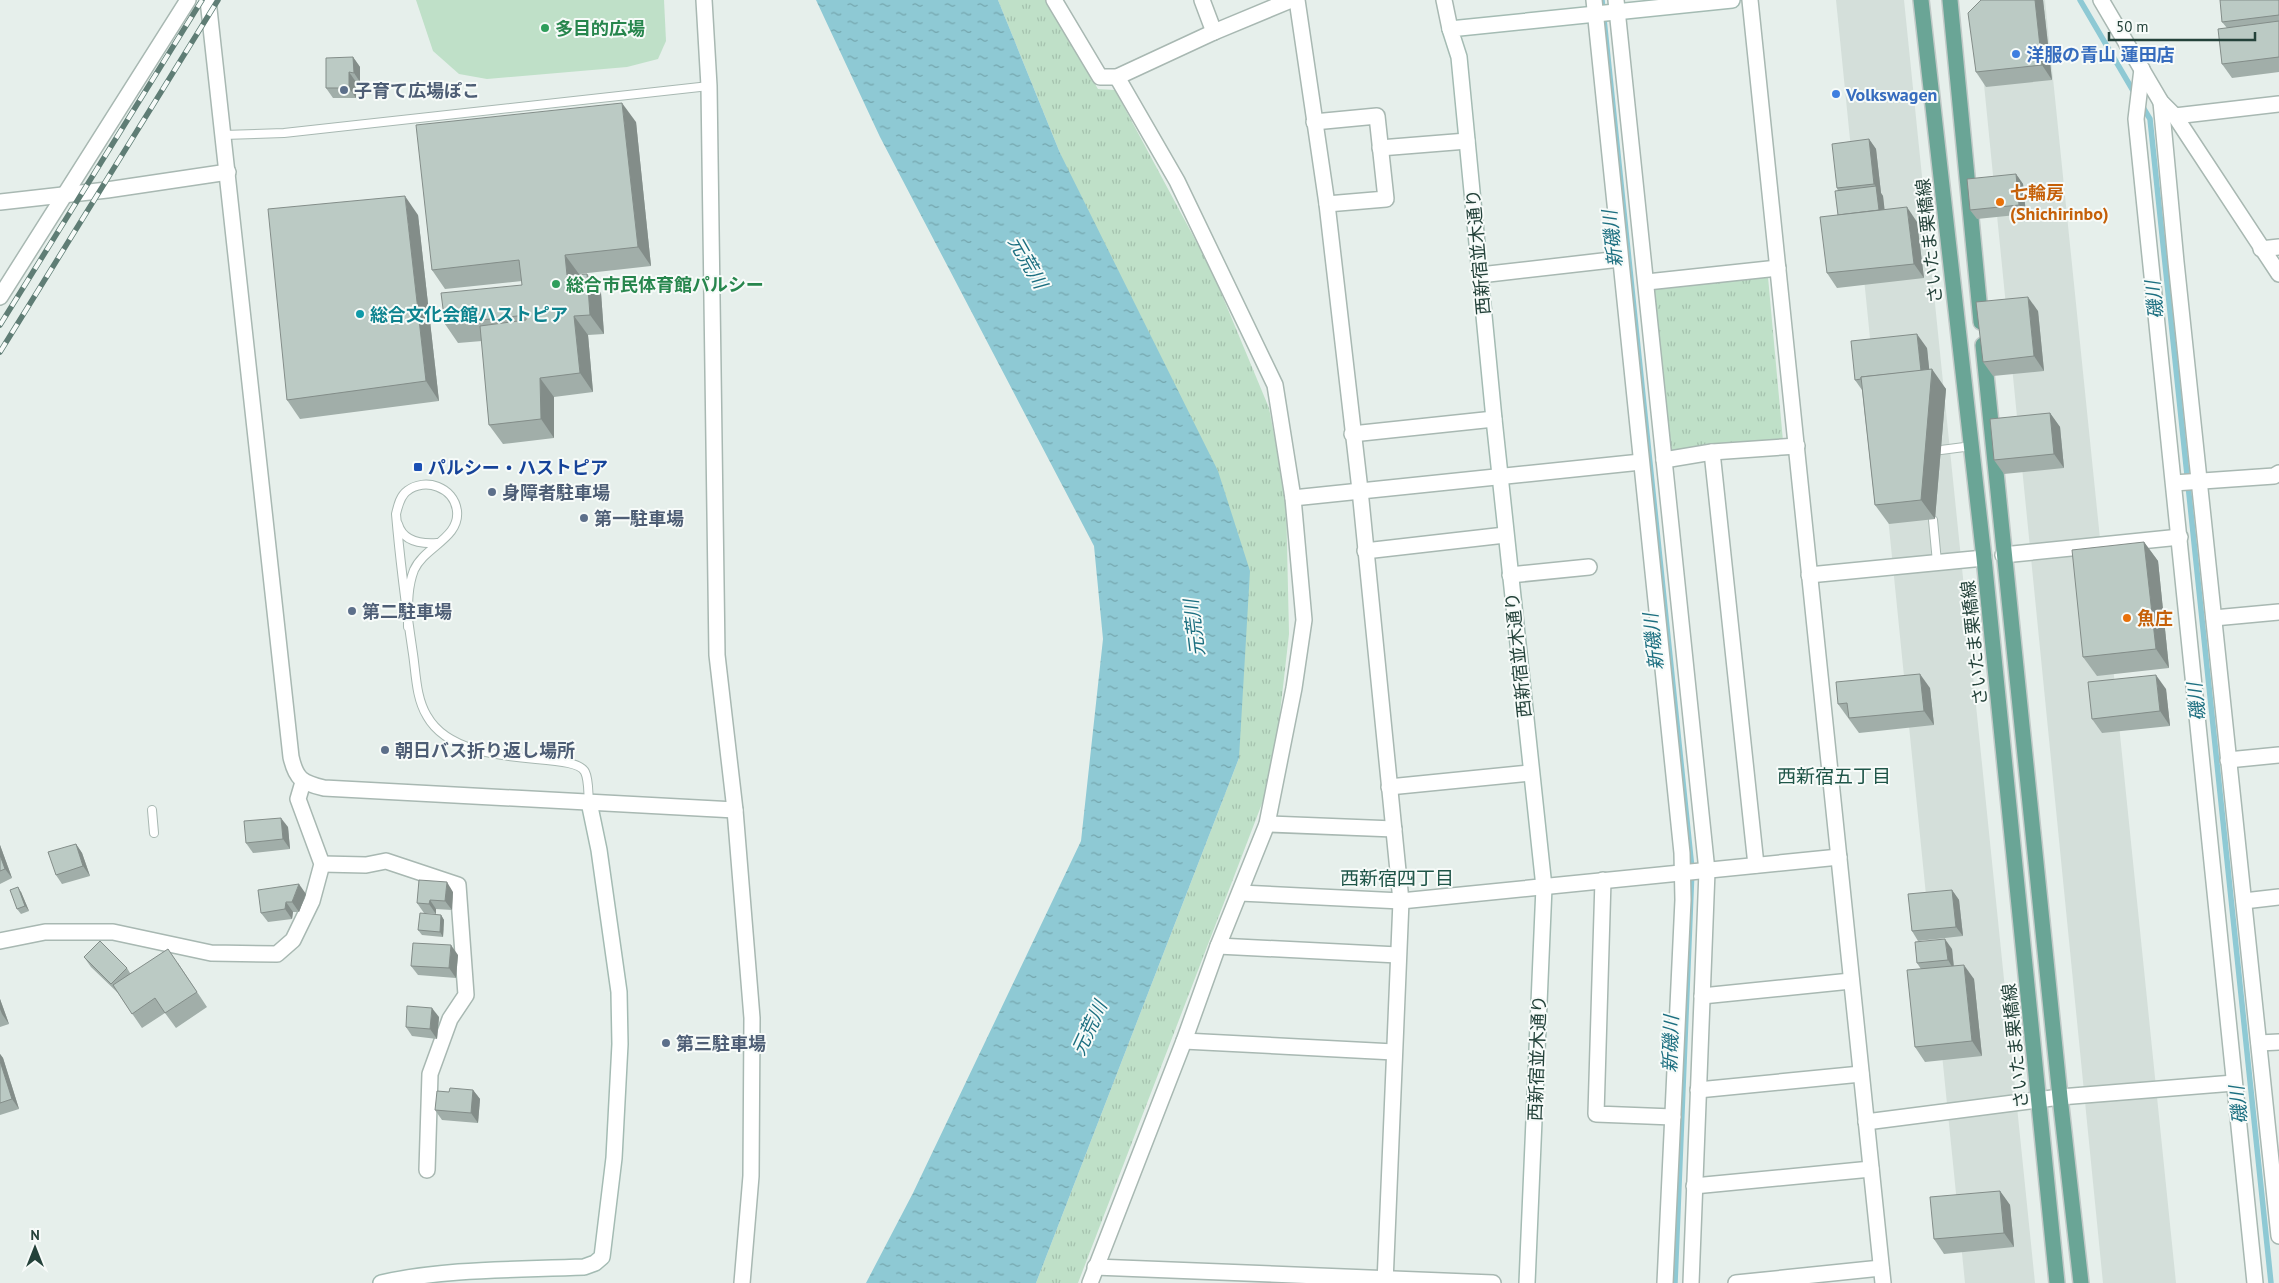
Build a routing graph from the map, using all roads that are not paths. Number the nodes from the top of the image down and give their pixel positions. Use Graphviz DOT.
graph roads {
  1 [pos="188,0"];
  2 [pos="208,0"];
  3 [pos="704,0"];
  4 [pos="1054,0"];
  5 [pos="1202,0"];
  6 [pos="1291,0"];
  7 [pos="1297,0"];
  8 [pos="1444,0"];
  9 [pos="1732,0"];
  10 [pos="1750,0"];
  11 [pos="1921,0"];
  12 [pos="1950,0"];
  13 [pos="2101,0"];
  14 [pos="1617,6"];
  15 [pos="1594,7"];
  16 [pos="1450,29"];
  17 [pos="1214,32"];
  18 [pos="2142,69"];
  19 [pos="1117,78"];
  20 [pos="709,86"];
  21 [pos="2161,102"];
  22 [pos="2279,104"];
  23 [pos="2174,116"];
  24 [pos="1314,122"];
  25 [pos="223,135"];
  26 [pos="1467,141"];
  27 [pos="1380,148"];
  28 [pos="228,172"];
  29 [pos="63,195"];
  30 [pos="0,202"];
  31 [pos="1327,204"];
  32 [pos="2279,247"];
  33 [pos="2261,249"];
  34 [pos="1620,259"];
  35 [pos="1778,268"];
  36 [pos="2279,274"];
  37 [pos="1480,275"];
  38 [pos="1647,282"];
  39 [pos="0,297"];
  40 [pos="1494,419"];
  41 [pos="1352,434"];
  42 [pos="1796,446"];
  43 [pos="1972,446"];
  44 [pos="1941,450"];
  45 [pos="1712,452"];
  46 [pos="1664,460"];
  47 [pos="1641,462"];
  48 [pos="2279,473"];
  49 [pos="1501,475"];
  50 [pos="2200,482"];
  51 [pos="2174,483"];
  52 [pos="1360,490"];
  53 [pos="1294,498"];
  54 [pos="396,514"];
  55 [pos="1933,520"];
  56 [pos="1506,535"];
  57 [pos="2180,536"];
  58 [pos="437,543"];
  59 [pos="1365,550"];
  60 [pos="2003,555"];
  61 [pos="1984,558"];
  62 [pos="1937,562"];
  63 [pos="1589,567"];
  64 [pos="1510,575"];
  65 [pos="1809,575"];
  66 [pos="2279,612"];
  67 [pos="2214,618"];
  68 [pos="408,627"];
  69 [pos="2279,755"];
  70 [pos="2228,760"];
  71 [pos="1530,773"];
  72 [pos="303,782"];
  73 [pos="1389,787"];
  74 [pos="589,802"];
  75 [pos="152,810"];
  76 [pos="735,810"];
  77 [pos="1266,824"];
  78 [pos="1394,829"];
  79 [pos="154,833"];
  80 [pos="1839,857"];
  81 [pos="322,864"];
  82 [pos="1756,866"];
  83 [pos="1707,871"];
  84 [pos="1682,873"];
  85 [pos="1603,880"];
  86 [pos="1544,887"];
  87 [pos="1240,893"];
  88 [pos="2279,897"];
  89 [pos="1401,901"];
  90 [pos="2244,901"];
  91 [pos="0,941"];
  92 [pos="1218,946"];
  93 [pos="1398,955"];
  94 [pos="1851,981"];
  95 [pos="1702,996"];
  96 [pos="1184,1040"];
  97 [pos="2279,1042"];
  98 [pos="2259,1044"];
  99 [pos="1394,1052"];
  100 [pos="1861,1074"];
  101 [pos="2234,1083"];
  102 [pos="1698,1090"];
  103 [pos="2060,1097"];
  104 [pos="2039,1100"];
  105 [pos="1673,1117"];
  106 [pos="1866,1122"];
  107 [pos="1871,1169"];
  108 [pos="427,1170"];
  109 [pos="1694,1186"];
  110 [pos="2276,1187"];
  111 [pos="2279,1236"];
  112 [pos="1096,1267"];
  113 [pos="1882,1276"];
  114 [pos="1386,1280"];
  115 [pos="381,1283"];
  116 [pos="742,1283"];
  117 [pos="1090,1283"];
  118 [pos="1493,1283"];
  119 [pos="1528,1283"];
  120 [pos="1666,1283"];
  121 [pos="1691,1283"];
  122 [pos="1736,1283"];
  123 [pos="2057,1283"];
  124 [pos="2081,1283"];
  125 [pos="2255,1283"];
  1 -- 29 [label="street"];
  2 -- 25 [label="street"];
  3 -- 20 [label="street"];
  4 -- 19 [label="street"];
  5 -- 17 [label="street"];
  6 -- 17 [label="street"];
  7 -- 24 [label="street"];
  8 -- 16 [label="street, 西新宿並木通り"];
  9 -- 14 [label="street"];
  10 -- 35 [label="street"];
  11 -- 43 [label="main road, さいたま栗橋線"];
  12 -- 60 [label="main road"];
  13 -- 18 [label="street"];
  14 -- 15 [label="street"];
  14 -- 38 [label="street"];
  15 -- 16 [label="street"];
  15 -- 34 [label="street"];
  16 -- 26 [label="street, 西新宿並木通り"];
  17 -- 19 [label="street"];
  18 -- 21 [label="street"];
  18 -- 51 [label="street"];
  19 -- 53 [label="street"];
  20 -- 25 [label="lane"];
  20 -- 76 [label="street"];
  21 -- 23 [label="street"];
  21 -- 50 [label="street"];
  22 -- 23 [label="street"];
  23 -- 33 [label="street"];
  24 -- 27 [label="street"];
  24 -- 31 [label="street"];
  25 -- 28 [label="street"];
  26 -- 27 [label="street"];
  26 -- 37 [label="street, 西新宿並木通り"];
  27 -- 31 [label="street"];
  28 -- 29 [label="street"];
  28 -- 72 [label="street"];
  29 -- 30 [label="street"];
  29 -- 39 [label="street"];
  31 -- 41 [label="street"];
  32 -- 33 [label="street"];
  33 -- 36 [label="street"];
  34 -- 37 [label="street"];
  34 -- 47 [label="street"];
  35 -- 38 [label="street"];
  35 -- 42 [label="street"];
  37 -- 40 [label="street, 西新宿並木通り"];
  38 -- 46 [label="street"];
  40 -- 41 [label="street"];
  40 -- 49 [label="street, 西新宿並木通り"];
  41 -- 52 [label="street"];
  42 -- 45 [label="street"];
  42 -- 65 [label="street"];
  43 -- 44 [label="lane"];
  43 -- 61 [label="main road, さいたま栗橋線"];
  45 -- 46 [label="street"];
  45 -- 82 [label="street"];
  46 -- 83 [label="street"];
  47 -- 49 [label="street"];
  47 -- 84 [label="street"];
  48 -- 50 [label="street"];
  49 -- 52 [label="street"];
  49 -- 56 [label="street, 西新宿並木通り"];
  50 -- 51 [label="street"];
  50 -- 67 [label="street"];
  51 -- 57 [label="street"];
  52 -- 53 [label="street"];
  52 -- 59 [label="street"];
  53 -- 77 [label="street"];
  54 -- 58 [label="lane"];
  54 -- 58 [label="lane"];
  54 -- 68 [label="lane"];
  55 -- 62 [label="lane"];
  56 -- 59 [label="street"];
  56 -- 64 [label="street, 西新宿並木通り"];
  57 -- 60 [label="street"];
  57 -- 101 [label="street"];
  58 -- 68 [label="lane"];
  59 -- 73 [label="street"];
  60 -- 103 [label="main road"];
  61 -- 62 [label="street"];
  61 -- 104 [label="main road, さいたま栗橋線"];
  62 -- 65 [label="street"];
  63 -- 64 [label="street"];
  64 -- 71 [label="street, 西新宿並木通り"];
  65 -- 80 [label="street"];
  66 -- 67 [label="street"];
  67 -- 70 [label="street"];
  68 -- 74 [label="lane"];
  69 -- 70 [label="street"];
  70 -- 90 [label="street"];
  71 -- 73 [label="street"];
  71 -- 86 [label="street, 西新宿並木通り"];
  72 -- 74 [label="street"];
  72 -- 81 [label="street"];
  73 -- 78 [label="street"];
  74 -- 76 [label="street"];
  74 -- 115 [label="street"];
  75 -- 79 [label="lane"];
  76 -- 116 [label="street"];
  77 -- 78 [label="street"];
  77 -- 87 [label="street"];
  78 -- 89 [label="street"];
  80 -- 82 [label="street"];
  80 -- 94 [label="street"];
  81 -- 91 [label="street"];
  81 -- 108 [label="street"];
  82 -- 83 [label="street"];
  83 -- 84 [label="street"];
  83 -- 95 [label="street"];
  84 -- 85 [label="street"];
  84 -- 105 [label="street"];
  85 -- 86 [label="street"];
  85 -- 105 [label="street"];
  86 -- 89 [label="street"];
  86 -- 119 [label="street, 西新宿並木通り"];
  87 -- 89 [label="street"];
  87 -- 92 [label="street"];
  88 -- 90 [label="street"];
  89 -- 93 [label="street"];
  90 -- 98 [label="street"];
  92 -- 93 [label="street"];
  92 -- 96 [label="street"];
  93 -- 99 [label="street"];
  94 -- 95 [label="street"];
  94 -- 100 [label="street"];
  95 -- 102 [label="street"];
  96 -- 99 [label="street"];
  96 -- 112 [label="street"];
  97 -- 98 [label="street"];
  98 -- 110 [label="street"];
  99 -- 114 [label="street"];
  100 -- 102 [label="street"];
  100 -- 106 [label="street"];
  101 -- 103 [label="street"];
  101 -- 125 [label="street"];
  102 -- 109 [label="street"];
  103 -- 104 [label="street"];
  103 -- 124 [label="main road"];
  104 -- 106 [label="street"];
  104 -- 123 [label="main road, さいたま栗橋線"];
  105 -- 120 [label="street"];
  106 -- 107 [label="street"];
  107 -- 109 [label="street"];
  107 -- 113 [label="street"];
  109 -- 121 [label="street"];
  110 -- 111 [label="street"];
  112 -- 114 [label="street"];
  112 -- 117 [label="street"];
  113 -- 122 [label="street"];
  114 -- 118 [label="street"];
}
